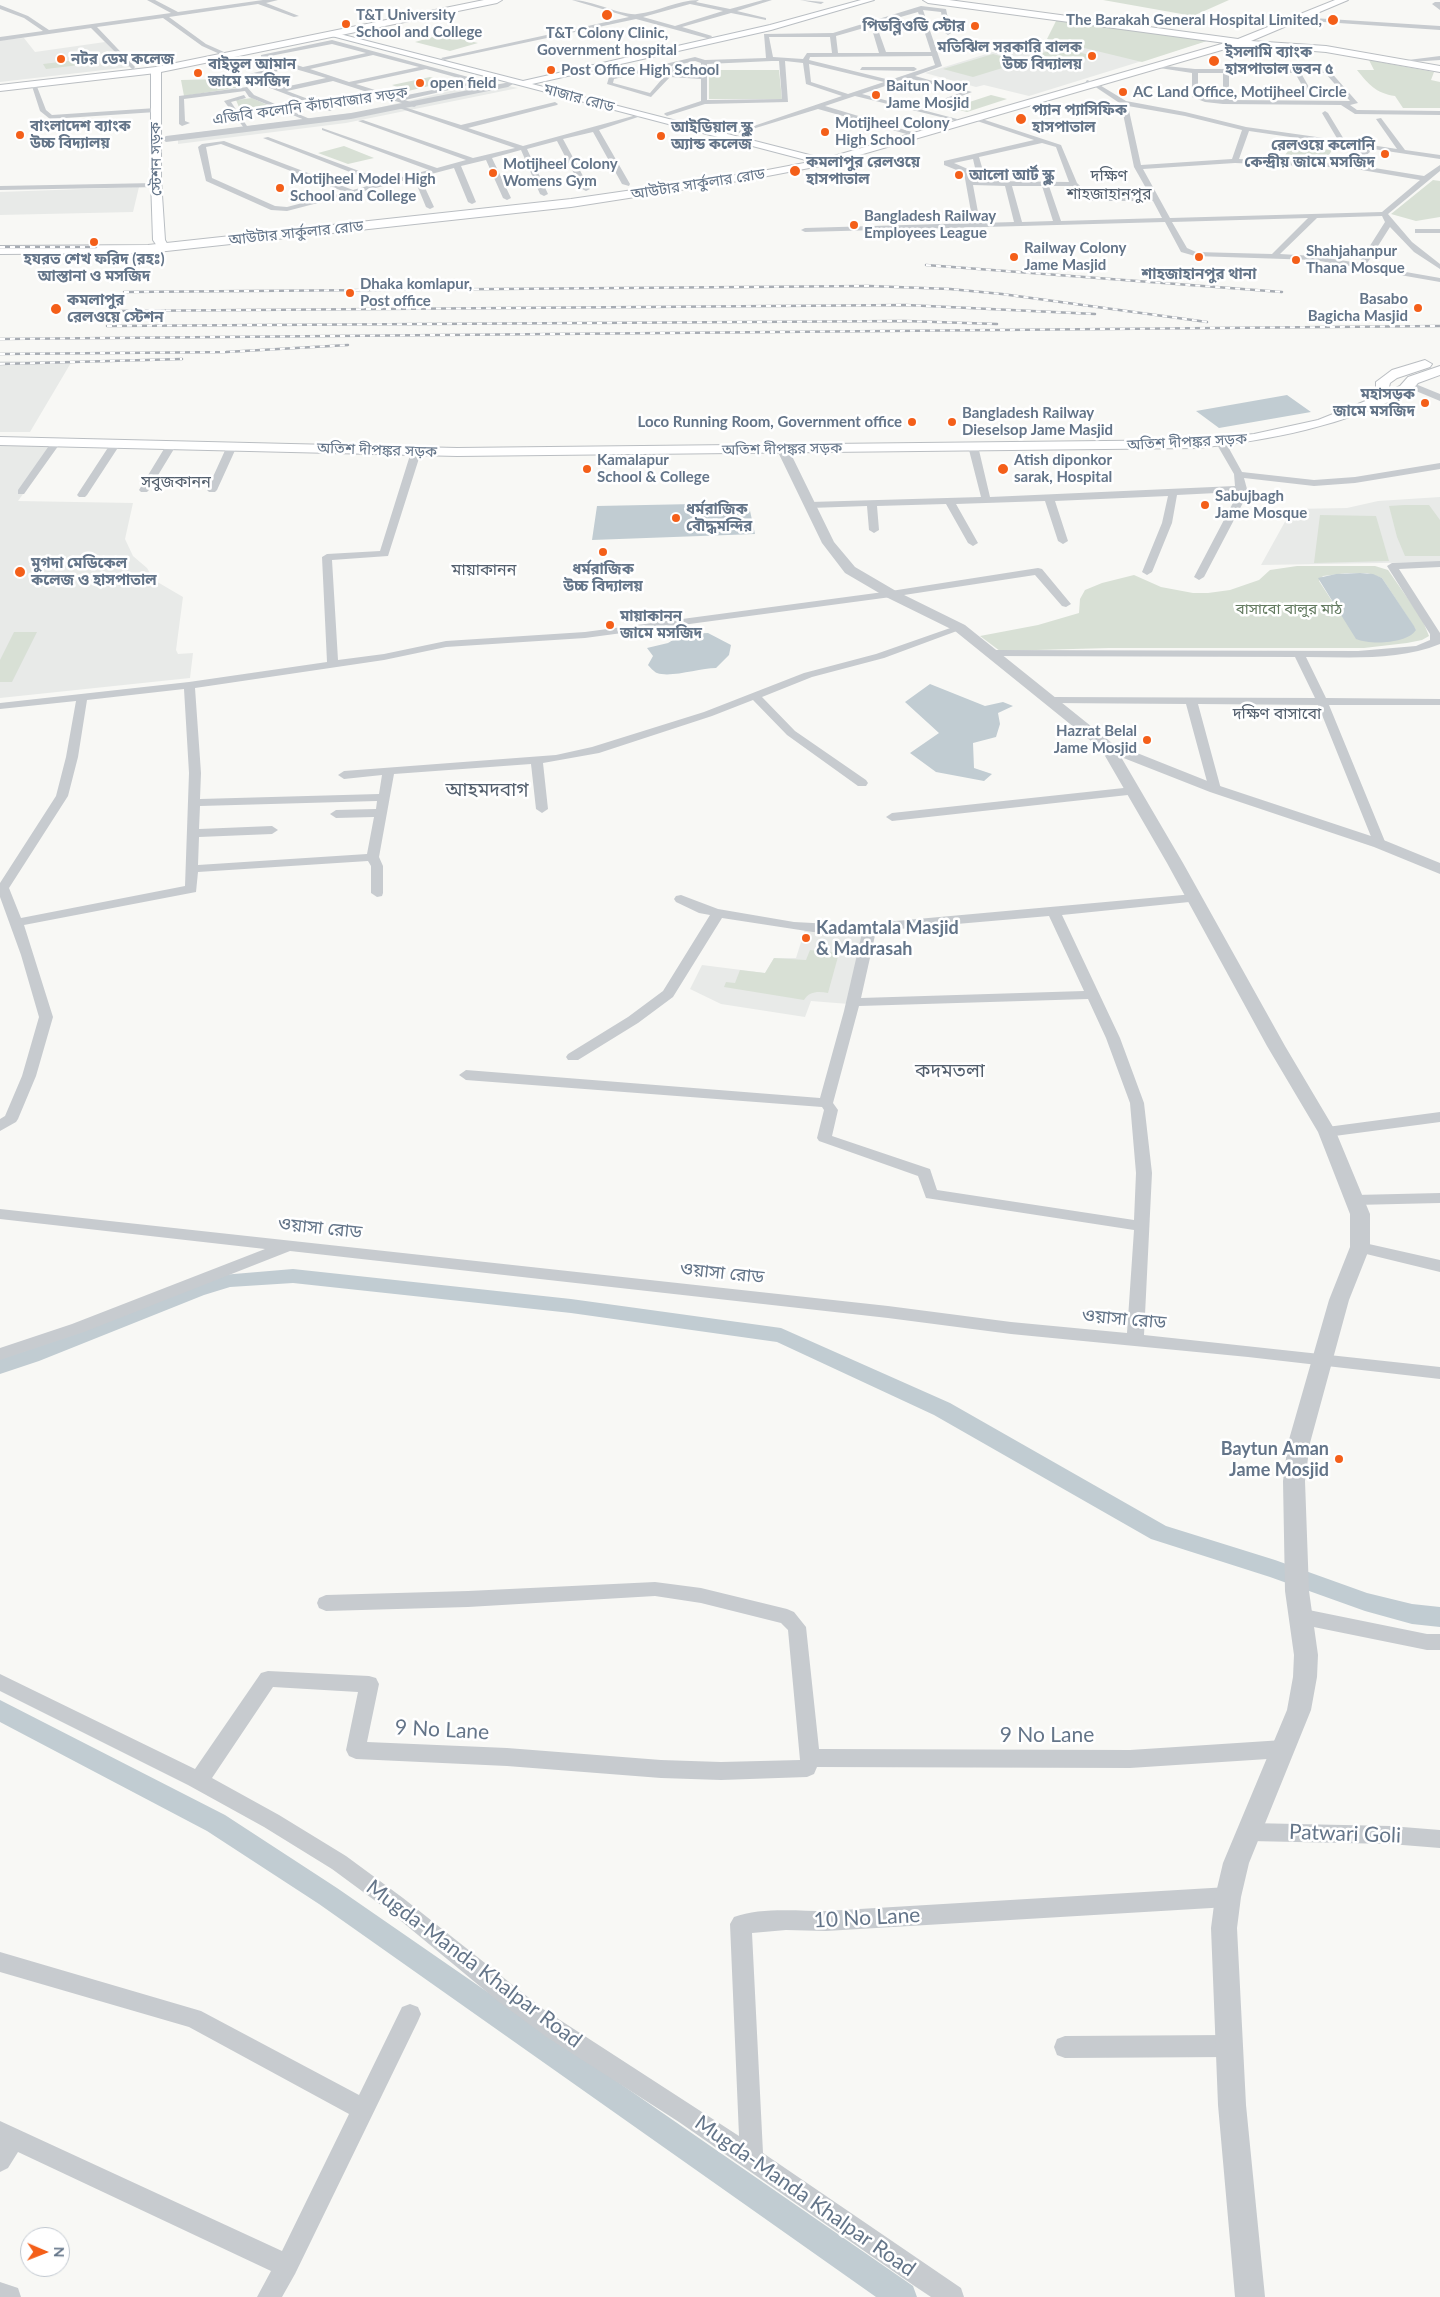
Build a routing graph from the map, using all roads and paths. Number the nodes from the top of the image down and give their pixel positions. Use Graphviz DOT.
graph roads {
  1 [pos="150,0"];
  2 [pos="275,0"];
  3 [pos="477,0"];
  4 [pos="497,0"];
  5 [pos="575,0"];
  6 [pos="769,0"];
  7 [pos="803,0"];
  8 [pos="856,0"];
  9 [pos="870,0"];
  10 [pos="928,0"];
  11 [pos="953,0"];
  12 [pos="1343,0"];
  13 [pos="263,1"];
  14 [pos="693,1"];
  15 [pos="1326,1"];
  16 [pos="821,2"];
  17 [pos="198,3"];
  18 [pos="1440,4"];
  19 [pos="162,6"];
  20 [pos="152,7"];
  21 [pos="0,8"];
  22 [pos="1440,8"];
  23 [pos="210,9"];
  24 [pos="920,10"];
  25 [pos="732,12"];
  26 [pos="1314,12"];
  27 [pos="178,14"];
  28 [pos="164,16"];
  29 [pos="296,16"];
  30 [pos="635,16"];
  31 [pos="764,19"];
  32 [pos="1297,19"];
  33 [pos="873,23"];
  34 [pos="92,25"];
  35 [pos="676,28"];
  36 [pos="1440,28"];
  37 [pos="48,32"];
  38 [pos="334,32"];
  39 [pos="948,33"];
  40 [pos="833,35"];
  41 [pos="710,37"];
  42 [pos="0,39"];
  43 [pos="1236,40"];
  44 [pos="389,50"];
  45 [pos="672,50"];
  46 [pos="222,53"];
  47 [pos="374,53"];
  48 [pos="883,54"];
  49 [pos="934,54"];
  50 [pos="835,55"];
  51 [pos="444,58"];
  52 [pos="1440,58"];
  53 [pos="695,59"];
  54 [pos="782,59"];
  55 [pos="770,60"];
  56 [pos="1411,60"];
  57 [pos="279,61"];
  58 [pos="806,61"];
  59 [pos="679,62"];
  60 [pos="704,62"];
  61 [pos="330,63"];
  62 [pos="218,66"];
  63 [pos="157,67"];
  64 [pos="1156,67"];
  65 [pos="133,68"];
  66 [pos="428,68"];
  67 [pos="1297,68"];
  68 [pos="1440,68"];
  69 [pos="304,69"];
  70 [pos="837,69"];
  71 [pos="928,69"];
  72 [pos="345,70"];
  73 [pos="1195,71"];
  74 [pos="1226,72"];
  75 [pos="236,75"];
  76 [pos="668,75"];
  77 [pos="907,76"];
  78 [pos="704,77"];
  79 [pos="346,82"];
  80 [pos="520,82"];
  81 [pos="890,82"];
  82 [pos="0,83"];
  83 [pos="33,84"];
  84 [pos="1092,84"];
  85 [pos="275,87"];
  86 [pos="0,88"];
  87 [pos="247,88"];
  88 [pos="1307,89"];
  89 [pos="851,95"];
  90 [pos="251,96"];
  91 [pos="704,102"];
  92 [pos="1226,102"];
  93 [pos="400,103"];
  94 [pos="1124,103"];
  95 [pos="1343,103"];
  96 [pos="1355,103"];
  97 [pos="1364,103"];
  98 [pos="555,104"];
  99 [pos="935,104"];
  100 [pos="816,106"];
  101 [pos="327,107"];
  102 [pos="156,110"];
  103 [pos="1325,113"];
  104 [pos="1440,113"];
  105 [pos="642,114"];
  106 [pos="667,114"];
  107 [pos="976,119"];
  108 [pos="1379,119"];
  109 [pos="955,120"];
  110 [pos="361,121"];
  111 [pos="314,122"];
  112 [pos="187,123"];
  113 [pos="244,126"];
  114 [pos="462,127"];
  115 [pos="324,129"];
  116 [pos="595,129"];
  117 [pos="1246,129"];
  118 [pos="738,133"];
  119 [pos="910,133"];
  120 [pos="266,138"];
  121 [pos="559,138"];
  122 [pos="161,140"];
  123 [pos="1042,140"];
  124 [pos="1343,143"];
  125 [pos="1371,147"];
  126 [pos="523,148"];
  127 [pos="1402,152"];
  128 [pos="975,155"];
  129 [pos="1438,155"];
  130 [pos="488,157"];
  131 [pos="827,159"];
  132 [pos="474,161"];
  133 [pos="1235,161"];
  134 [pos="458,165"];
  135 [pos="1350,166"];
  136 [pos="1138,167"];
  137 [pos="1440,167"];
  138 [pos="436,170"];
  139 [pos="416,175"];
  140 [pos="1428,178"];
  141 [pos="1440,179"];
  142 [pos="156,182"];
  143 [pos="385,182"];
  144 [pos="626,184"];
  145 [pos="969,184"];
  146 [pos="983,184"];
  147 [pos="1008,184"];
  148 [pos="1045,184"];
  149 [pos="1074,184"];
  150 [pos="0,188"];
  151 [pos="586,189"];
  152 [pos="350,192"];
  153 [pos="544,194"];
  154 [pos="507,198"];
  155 [pos="1156,199"];
  156 [pos="472,202"];
  157 [pos="430,207"];
  158 [pos="1384,214"];
  159 [pos="1316,215"];
  160 [pos="1169,220"];
  161 [pos="1389,222"];
  162 [pos="1058,224"];
  163 [pos="1019,225"];
  164 [pos="977,226"];
  165 [pos="805,230"];
  166 [pos="1418,231"];
  167 [pos="1440,231"];
  168 [pos="0,243"];
  169 [pos="167,243"];
  170 [pos="0,250"];
  171 [pos="1275,256"];
  172 [pos="1361,266"];
  173 [pos="1440,267"];
  174 [pos="1440,280"];
  175 [pos="1440,360"];
  176 [pos="1440,364"];
  177 [pos="1440,370"];
  178 [pos="1440,378"];
  179 [pos="1402,386"];
  180 [pos="1440,398"];
  181 [pos="0,435"];
  182 [pos="1218,439"];
  183 [pos="0,441"];
  184 [pos="56,442"];
  185 [pos="116,443"];
  186 [pos="172,444"];
  187 [pos="232,446"];
  188 [pos="782,446"];
  189 [pos="973,446"];
  190 [pos="416,452"];
  191 [pos="1440,466"];
  192 [pos="1240,474"];
  193 [pos="1242,489"];
  194 [pos="144,490"];
  195 [pos="212,490"];
  196 [pos="21,492"];
  197 [pos="1173,493"];
  198 [pos="82,495"];
  199 [pos="1048,497"];
  200 [pos="986,499"];
  201 [pos="949,500"];
  202 [pos="872,502"];
  203 [pos="810,504"];
  204 [pos="874,530"];
  205 [pos="1063,540"];
  206 [pos="973,543"];
  207 [pos="1440,564"];
  208 [pos="1147,572"];
  209 [pos="1199,577"];
  210 [pos="891,594"];
  211 [pos="1066,604"];
  212 [pos="960,628"];
  213 [pos="1438,640"];
  214 [pos="992,653"];
  215 [pos="1299,655"];
  216 [pos="333,664"];
  217 [pos="190,685"];
  218 [pos="754,695"];
  219 [pos="82,697"];
  220 [pos="1052,700"];
  221 [pos="1191,701"];
  222 [pos="1322,701"];
  223 [pos="1440,702"];
  224 [pos="0,706"];
  225 [pos="1107,746"];
  226 [pos="538,761"];
  227 [pos="389,771"];
  228 [pos="344,775"];
  229 [pos="862,783"];
  230 [pos="1215,789"];
  231 [pos="1133,791"];
  232 [pos="385,797"];
  233 [pos="194,802"];
  234 [pos="542,809"];
  235 [pos="382,813"];
  236 [pos="336,814"];
  237 [pos="892,817"];
  238 [pos="272,830"];
  239 [pos="193,832"];
  240 [pos="1380,844"];
  241 [pos="373,856"];
  242 [pos="1436,866"];
  243 [pos="192,869"];
  244 [pos="377,894"];
  245 [pos="1194,898"];
  246 [pos="681,899"];
  247 [pos="1054,912"];
  248 [pos="718,913"];
  249 [pos="16,923"];
  250 [pos="870,928"];
  251 [pos="1093,995"];
  252 [pos="852,1002"];
  253 [pos="573,1057"];
  254 [pos="466,1075"];
  255 [pos="826,1103"];
  256 [pos="1440,1117"];
  257 [pos="0,1126"];
  258 [pos="1327,1132"];
  259 [pos="1440,1198"];
  260 [pos="1355,1200"];
  261 [pos="0,1214"];
  262 [pos="1142,1226"];
  263 [pos="292,1245"];
  264 [pos="1360,1247"];
  265 [pos="1440,1266"];
  266 [pos="1135,1340"];
  267 [pos="0,1354"];
  268 [pos="1323,1361"];
  269 [pos="1440,1373"];
  270 [pos="326,1603"];
  271 [pos="1298,1604"];
  272 [pos="1440,1642"];
  273 [pos="0,1682"];
  274 [pos="1283,1749"];
  275 [pos="810,1758"];
  276 [pos="198,1782"];
  277 [pos="1250,1832"];
  278 [pos="1440,1838"];
  279 [pos="1228,1897"];
  280 [pos="0,1962"];
  281 [pos="410,2014"];
  282 [pos="1229,2046"];
  283 [pos="1065,2047"];
  284 [pos="363,2109"];
  285 [pos="7,2136"];
  286 [pos="0,2160"];
  287 [pos="752,2160"];
  288 [pos="287,2266"];
  289 [pos="0,2294"];
  290 [pos="8,2297"];
  291 [pos="269,2297"];
  292 [pos="952,2297"];
  293 [pos="1250,2297"];
  1 -- 19 [label="street"];
  2 -- 13 [label="street"];
  3 -- 38 [label="main road"];
  4 -- 38 [label="main road"];
  5 -- 30 [label="street"];
  6 -- 25 [label="street"];
  7 -- 16 [label="street"];
  8 -- 41 [label="main road"];
  9 -- 45 [label="main road"];
  10 -- 43 [label="main road"];
  11 -- 43 [label="main road"];
  12 -- 26 [label="main road, আউটার সার্কুলার রোড"];
  13 -- 23 [label="street"];
  13 -- 29 [label="street"];
  14 -- 25 [label="street"];
  14 -- 30 [label="street"];
  15 -- 26 [label="main road"];
  15 -- 43 [label="main road, আউটার সার্কুলার রোড"];
  17 -- 23 [label="street"];
  18 -- 22 [label="street"];
  19 -- 20 [label="street"];
  19 -- 27 [label="street"];
  21 -- 37 [label="street"];
  23 -- 27 [label="street"];
  24 -- 33 [label="street"];
  24 -- 39 [label="street"];
  24 -- 49 [label="street"];
  25 -- 31 [label="street"];
  25 -- 35 [label="street"];
  26 -- 32 [label="main road, আউটার সার্কুলার রোড"];
  27 -- 28 [label="street"];
  28 -- 34 [label="street"];
  28 -- 46 [label="street"];
  30 -- 35 [label="street"];
  30 -- 51 [label="street"];
  32 -- 36 [label="street"];
  32 -- 43 [label="main road, আউটার সার্কুলার রোড"];
  33 -- 40 [label="street"];
  33 -- 48 [label="street"];
  34 -- 37 [label="street"];
  34 -- 65 [label="street"];
  35 -- 41 [label="street"];
  37 -- 42 [label="street"];
  38 -- 44 [label="main road, মাজার রোড"];
  38 -- 46 [label="main road"];
  38 -- 51 [label="main road, মাজার রোড"];
  38 -- 63 [label="main road"];
  40 -- 50 [label="street"];
  40 -- 55 [label="street"];
  41 -- 80 [label="main road"];
  43 -- 56 [label="main road"];
  43 -- 64 [label="main road, আউটার সার্কুলার রোড"];
  43 -- 68 [label="main road"];
  43 -- 84 [label="main road, আউটার সার্কুলার রোড"];
  44 -- 47 [label="street"];
  44 -- 80 [label="main road, মাজার রোড"];
  45 -- 53 [label="street"];
  45 -- 80 [label="main road"];
  46 -- 63 [label="main road"];
  47 -- 57 [label="street"];
  47 -- 61 [label="street"];
  47 -- 66 [label="street"];
  48 -- 49 [label="street"];
  48 -- 50 [label="street"];
  49 -- 71 [label="street"];
  50 -- 58 [label="street"];
  51 -- 80 [label="main road, মাজার রোড"];
  52 -- 56 [label="street"];
  53 -- 59 [label="street"];
  53 -- 60 [label="street"];
  54 -- 55 [label="street"];
  54 -- 58 [label="street"];
  54 -- 91 [label="street"];
  55 -- 60 [label="street"];
  56 -- 68 [label="main road"];
  57 -- 69 [label="street"];
  57 -- 75 [label="street"];
  58 -- 70 [label="street"];
  58 -- 89 [label="street"];
  59 -- 76 [label="street"];
  59 -- 76 [label="street"];
  60 -- 78 [label="street"];
  61 -- 69 [label="street"];
  61 -- 72 [label="street"];
  62 -- 75 [label="street"];
  63 -- 65 [label="main road"];
  63 -- 83 [label="main road"];
  63 -- 102 [label="main road, স্টেশন সড়ক"];
  63 -- 122 [label="main road, স্টেশন সড়ক"];
  64 -- 73 [label="street"];
  64 -- 84 [label="main road, আউটার সার্কুলার রোড"];
  65 -- 82 [label="main road"];
  66 -- 79 [label="street"];
  66 -- 93 [label="street"];
  67 -- 74 [label="street"];
  67 -- 88 [label="street"];
  67 -- 96 [label="street"];
  69 -- 79 [label="street"];
  70 -- 71 [label="street"];
  70 -- 81 [label="street"];
  71 -- 77 [label="street"];
  73 -- 74 [label="street"];
  73 -- 92 [label="street"];
  74 -- 92 [label="street"];
  75 -- 85 [label="street"];
  75 -- 87 [label="street"];
  76 -- 78 [label="street"];
  77 -- 81 [label="street"];
  77 -- 99 [label="street"];
  78 -- 91 [label="street"];
  79 -- 85 [label="street"];
  79 -- 93 [label="street"];
  80 -- 93 [label="street, এজিবি কলোনি কাঁচাবাজার সড়ক"];
  80 -- 105 [label="main road, মাজার রোড"];
  80 -- 106 [label="main road, মাজার রোড"];
  81 -- 89 [label="street"];
  83 -- 86 [label="main road"];
  83 -- 102 [label="street"];
  84 -- 94 [label="street"];
  84 -- 107 [label="main road, আউটার সার্কুলার রোড"];
  84 -- 109 [label="main road, আউটার সার্কুলার রোড"];
  85 -- 87 [label="street"];
  85 -- 101 [label="street"];
  87 -- 90 [label="street"];
  87 -- 112 [label="street"];
  89 -- 100 [label="street"];
  89 -- 109 [label="street"];
  90 -- 111 [label="street"];
  90 -- 113 [label="street"];
  91 -- 106 [label="street"];
  92 -- 95 [label="street"];
  93 -- 111 [label="street, এজিবি কলোনি কাঁচাবাজার সড়ক"];
  93 -- 114 [label="street"];
  94 -- 117 [label="street"];
  94 -- 136 [label="street"];
  95 -- 96 [label="street"];
  95 -- 104 [label="street"];
  96 -- 97 [label="street"];
  98 -- 114 [label="street"];
  100 -- 118 [label="street"];
  100 -- 119 [label="street"];
  102 -- 122 [label="main road, স্টেশন সড়ক"];
  103 -- 124 [label="street"];
  105 -- 116 [label="street"];
  105 -- 131 [label="main road, মাজার রোড"];
  106 -- 118 [label="main road, মাজার রোড"];
  107 -- 123 [label="street"];
  107 -- 131 [label="main road, আউটার সার্কুলার রোড"];
  108 -- 127 [label="street"];
  109 -- 119 [label="main road, আউটার সার্কুলার রোড"];
  110 -- 132 [label="street"];
  111 -- 122 [label="street, এজিবি কলোনি কাঁচাবাজার সড়ক"];
  114 -- 126 [label="street"];
  115 -- 138 [label="street"];
  116 -- 121 [label="street"];
  116 -- 144 [label="street"];
  117 -- 124 [label="street"];
  117 -- 133 [label="street"];
  118 -- 131 [label="main road, মাজার রোড"];
  119 -- 131 [label="main road, আউটার সার্কুলার রোড"];
  120 -- 143 [label="street"];
  121 -- 126 [label="street"];
  121 -- 151 [label="street"];
  122 -- 142 [label="main road, স্টেশন সড়ক"];
  122 -- 142 [label="main road, স্টেশন সড়ক"];
  123 -- 128 [label="street"];
  123 -- 149 [label="street"];
  124 -- 125 [label="street"];
  125 -- 127 [label="street"];
  125 -- 135 [label="street"];
  126 -- 130 [label="street"];
  126 -- 153 [label="street"];
  127 -- 129 [label="street"];
  128 -- 145 [label="street"];
  128 -- 146 [label="street"];
  130 -- 132 [label="street"];
  130 -- 154 [label="street"];
  131 -- 169 [label="main road, আউটার সার্কুলার রোড"];
  132 -- 134 [label="street"];
  133 -- 135 [label="street"];
  133 -- 136 [label="street"];
  134 -- 138 [label="street"];
  134 -- 156 [label="street"];
  135 -- 140 [label="street"];
  136 -- 155 [label="street"];
  137 -- 140 [label="street"];
  138 -- 139 [label="street"];
  139 -- 143 [label="street"];
  139 -- 157 [label="street"];
  140 -- 141 [label="street"];
  140 -- 158 [label="street"];
  142 -- 150 [label="street"];
  142 -- 169 [label="main road, স্টেশন সড়ক"];
  143 -- 152 [label="street"];
  145 -- 146 [label="street"];
  145 -- 164 [label="street"];
  146 -- 147 [label="street"];
  147 -- 148 [label="street"];
  147 -- 163 [label="street"];
  148 -- 149 [label="street"];
  148 -- 162 [label="street"];
  149 -- 155 [label="street"];
  152 -- 152 [label="street"];
  155 -- 160 [label="street"];
  158 -- 159 [label="street"];
  158 -- 161 [label="street"];
  159 -- 160 [label="street"];
  159 -- 171 [label="street"];
  160 -- 162 [label="street"];
  160 -- 171 [label="street"];
  161 -- 172 [label="street"];
  161 -- 173 [label="street"];
  162 -- 163 [label="street"];
  163 -- 164 [label="street"];
  164 -- 165 [label="street"];
  166 -- 167 [label="street"];
  168 -- 169 [label="main road, আউটার সার্কুলার রোড"];
  169 -- 170 [label="main road, আউটার সার্কুলার রোড"];
  171 -- 172 [label="street"];
  172 -- 174 [label="street"];
  175 -- 179 [label="main road"];
  176 -- 179 [label="main road"];
  177 -- 179 [label="main road"];
  178 -- 179 [label="main road, অতিশ দীপঙ্কর সড়ক"];
  179 -- 180 [label="street"];
  179 -- 182 [label="main road, অতিশ দীপঙ্কর সড়ক"];
  179 -- 182 [label="main road, অতিশ দীপঙ্কর সড়ক"];
  181 -- 188 [label="main road, অতিশ দীপঙ্কর সড়ক"];
  182 -- 188 [label="main road, অতিশ দীপঙ্কর সড়ক"];
  182 -- 189 [label="main road, অতিশ দীপঙ্কর সড়ক"];
  182 -- 192 [label="street"];
  183 -- 184 [label="main road, অতিশ দীপঙ্কর সড়ক"];
  184 -- 185 [label="main road, অতিশ দীপঙ্কর সড়ক"];
  184 -- 196 [label="street"];
  185 -- 186 [label="main road, অতিশ দীপঙ্কর সড়ক"];
  185 -- 198 [label="street"];
  186 -- 187 [label="main road, অতিশ দীপঙ্কর সড়ক"];
  186 -- 194 [label="street"];
  187 -- 190 [label="main road, অতিশ দীপঙ্কর সড়ক"];
  187 -- 195 [label="street"];
  188 -- 189 [label="main road, অতিশ দীপঙ্কর সড়ক"];
  188 -- 190 [label="main road, অতিশ দীপঙ্কর সড়ক"];
  188 -- 203 [label="street"];
  189 -- 200 [label="street"];
  190 -- 216 [label="street"];
  191 -- 192 [label="street"];
  192 -- 193 [label="street"];
  193 -- 197 [label="street"];
  193 -- 209 [label="street"];
  197 -- 199 [label="street"];
  197 -- 208 [label="street"];
  199 -- 200 [label="street"];
  199 -- 205 [label="street"];
  200 -- 201 [label="street"];
  201 -- 202 [label="street"];
  201 -- 206 [label="street"];
  202 -- 203 [label="street"];
  202 -- 204 [label="street"];
  203 -- 210 [label="street"];
  207 -- 213 [label="street"];
  210 -- 211 [label="street"];
  210 -- 212 [label="street"];
  210 -- 216 [label="street"];
  212 -- 214 [label="street"];
  212 -- 218 [label="street"];
  213 -- 215 [label="street"];
  214 -- 215 [label="street"];
  214 -- 220 [label="street"];
  215 -- 222 [label="street"];
  216 -- 217 [label="street"];
  217 -- 219 [label="street"];
  217 -- 233 [label="street"];
  218 -- 226 [label="street"];
  218 -- 229 [label="street"];
  219 -- 224 [label="street"];
  219 -- 249 [label="street"];
  220 -- 221 [label="street"];
  220 -- 225 [label="street"];
  221 -- 222 [label="street"];
  221 -- 230 [label="street"];
  222 -- 223 [label="street"];
  222 -- 240 [label="street"];
  225 -- 230 [label="street"];
  225 -- 231 [label="street"];
  226 -- 227 [label="street"];
  226 -- 234 [label="street"];
  227 -- 228 [label="street"];
  227 -- 232 [label="street"];
  230 -- 240 [label="street"];
  231 -- 237 [label="street"];
  231 -- 245 [label="street"];
  232 -- 233 [label="street"];
  232 -- 235 [label="street"];
  233 -- 239 [label="street"];
  235 -- 236 [label="street"];
  235 -- 241 [label="street"];
  238 -- 239 [label="street"];
  239 -- 243 [label="street"];
  240 -- 242 [label="street"];
  241 -- 243 [label="street"];
  241 -- 244 [label="street"];
  243 -- 249 [label="street"];
  245 -- 247 [label="street"];
  245 -- 258 [label="street"];
  246 -- 248 [label="street"];
  247 -- 250 [label="street"];
  247 -- 251 [label="street"];
  248 -- 250 [label="street"];
  248 -- 253 [label="street"];
  249 -- 257 [label="street"];
  250 -- 252 [label="street"];
  251 -- 252 [label="street"];
  251 -- 262 [label="street"];
  252 -- 255 [label="street"];
  254 -- 255 [label="street"];
  255 -- 262 [label="street"];
  256 -- 258 [label="street"];
  258 -- 260 [label="street"];
  259 -- 260 [label="street"];
  260 -- 264 [label="street"];
  261 -- 263 [label="street, ওয়াসা রোড"];
  262 -- 266 [label="street"];
  263 -- 266 [label="street, ওয়াসা রোড"];
  263 -- 267 [label="street"];
  264 -- 265 [label="street"];
  264 -- 268 [label="street"];
  266 -- 268 [label="street, ওয়াসা রোড"];
  268 -- 269 [label="street, ওয়াসা রোড"];
  268 -- 271 [label="street"];
  270 -- 275 [label="street"];
  271 -- 272 [label="street"];
  271 -- 274 [label="street"];
  273 -- 276 [label="street, Mugda-Manda Khalpar Road"];
  274 -- 275 [label="street, 9 No Lane"];
  274 -- 277 [label="street"];
  275 -- 276 [label="street, 9 No Lane"];
  276 -- 287 [label="street, Mugda-Manda Khalpar Road"];
  277 -- 278 [label="street, Patwari Goli"];
  277 -- 279 [label="street"];
  279 -- 282 [label="street"];
  279 -- 287 [label="street, 10 No Lane"];
  280 -- 284 [label="street"];
  281 -- 284 [label="street"];
  282 -- 283 [label="street"];
  282 -- 293 [label="street"];
  284 -- 288 [label="street"];
  285 -- 286 [label="street"];
  285 -- 288 [label="street"];
  287 -- 292 [label="street, Mugda-Manda Khalpar Road"];
  288 -- 291 [label="street"];
  289 -- 290 [label="street"];
}
